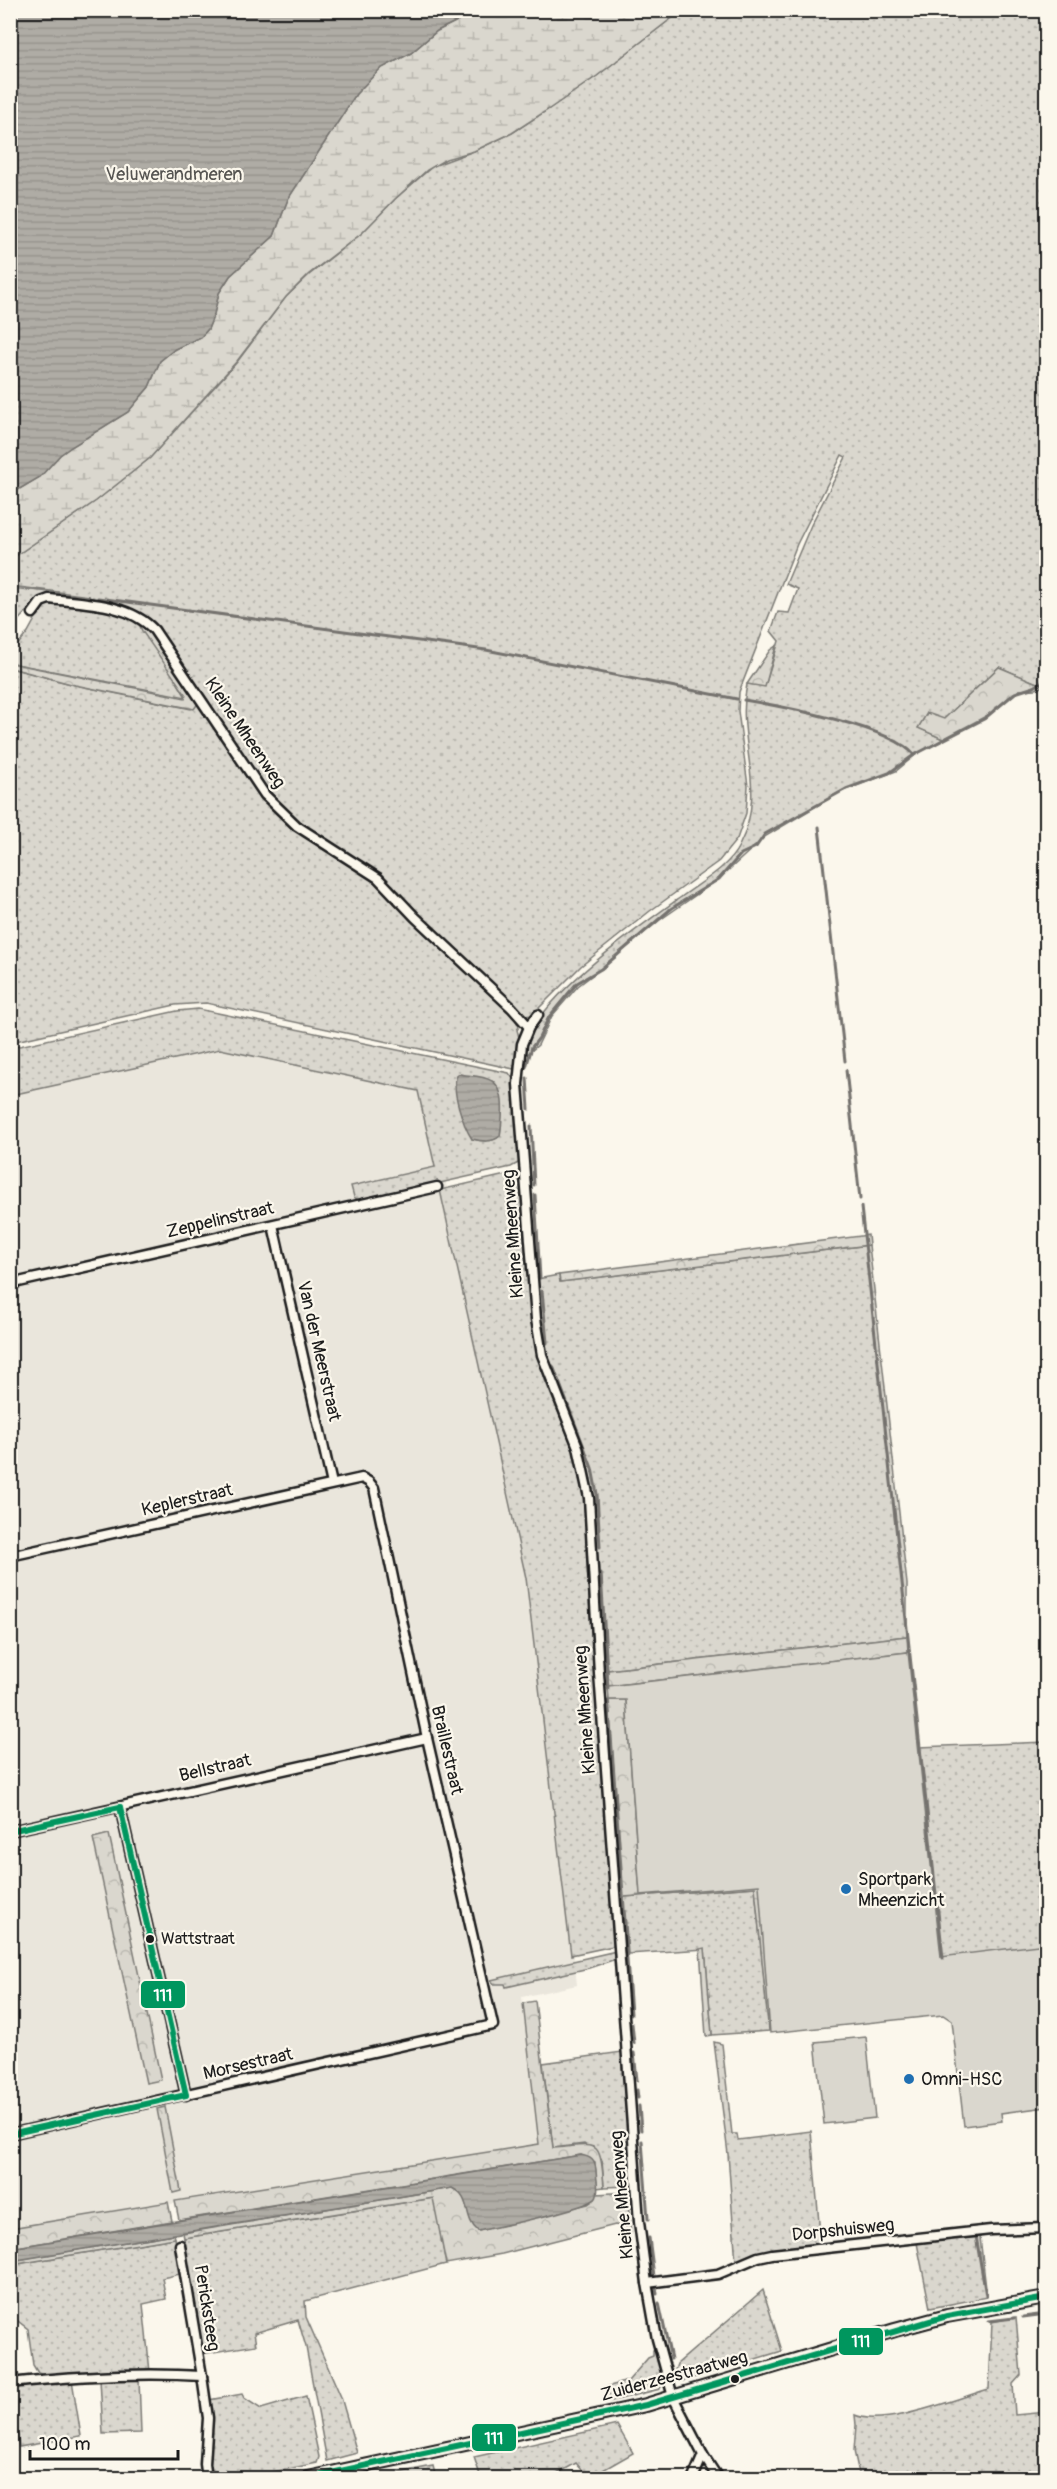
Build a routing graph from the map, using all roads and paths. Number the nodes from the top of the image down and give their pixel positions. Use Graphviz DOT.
graph roads {
  1 [pos="33,613"];
  2 [pos="538,1015"];
  3 [pos="529,1027"];
  4 [pos="437,1187"];
  5 [pos="273,1225"];
  6 [pos="10,1284"];
  7 [pos="369,1482"];
  8 [pos="332,1484"];
  9 [pos="10,1557"];
  10 [pos="427,1738"];
  11 [pos="120,1807"];
  12 [pos="10,1831"];
  13 [pos="493,2025"];
  14 [pos="186,2095"];
  15 [pos="10,2134"];
  16 [pos="1047,2228"];
  17 [pos="180,2245"];
  18 [pos="647,2283"];
  19 [pos="1047,2298"];
  20 [pos="202,2376"];
  21 [pos="10,2383"];
  22 [pos="674,2397"];
  23 [pos="703,2454"];
  24 [pos="207,2478"];
  25 [pos="308,2478"];
  26 [pos="693,2478"];
  27 [pos="718,2478"];
  1 -- 3 [label="street, Kleine Mheenweg"];
  2 -- 3 [label="street, Kleine Mheenweg"];
  3 -- 18 [label="street, Kleine Mheenweg"];
  4 -- 5 [label="street, Zeppelinstraat"];
  5 -- 6 [label="street, Zeppelinstraat"];
  5 -- 8 [label="street, Van der Meerstraat"];
  7 -- 8 [label="street, Keplerstraat"];
  7 -- 10 [label="street, Braillestraat"];
  8 -- 9 [label="street, Keplerstraat"];
  10 -- 11 [label="street, Bellstraat"];
  10 -- 13 [label="street, Braillestraat"];
  11 -- 12 [label="street, Bellstraat"];
  11 -- 14 [label="street"];
  13 -- 14 [label="street, Morsestraat"];
  14 -- 15 [label="street, Morsestraat"];
  16 -- 18 [label="street, Dorpshuisweg"];
  17 -- 20 [label="street, Pericksteeg"];
  18 -- 22 [label="street, Kleine Mheenweg"];
  19 -- 22 [label="main road, Zuiderzeestraatweg"];
  20 -- 21 [label="street"];
  20 -- 24 [label="street"];
  22 -- 23 [label="street, Kleine Mheenweg"];
  22 -- 25 [label="main road, Zuiderzeestraatweg"];
  23 -- 26 [label="street"];
  23 -- 27 [label="street, Kleine Mheenweg"];
}
